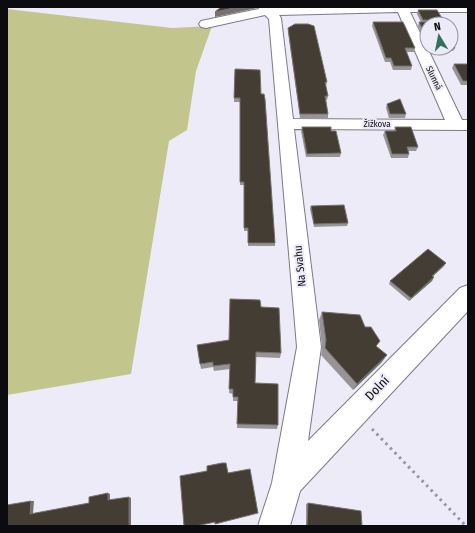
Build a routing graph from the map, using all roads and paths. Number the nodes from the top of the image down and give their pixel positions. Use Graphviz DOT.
graph roads {
  1 [pos="272,8"];
  2 [pos="336,8"];
  3 [pos="402,8"];
  4 [pos="468,8"];
  5 [pos="206,24"];
  6 [pos="285,124"];
  7 [pos="462,125"];
  8 [pos="468,295"];
  9 [pos="355,411"];
  10 [pos="287,483"];
  11 [pos="274,526"];
  12 [pos="466,526"];
  1 -- 2 [label="street"];
  1 -- 5 [label="street"];
  1 -- 6 [label="street, Na Svahu"];
  2 -- 3 [label="street"];
  3 -- 4 [label="street"];
  3 -- 7 [label="street, Slunná"];
  6 -- 7 [label="street, Žižkova"];
  6 -- 10 [label="street, Na Svahu"];
  8 -- 9 [label="street, Dolní"];
  9 -- 10 [label="street, Dolní"];
  9 -- 12 [label="path"];
  10 -- 11 [label="street, Na Svahu"];
}
